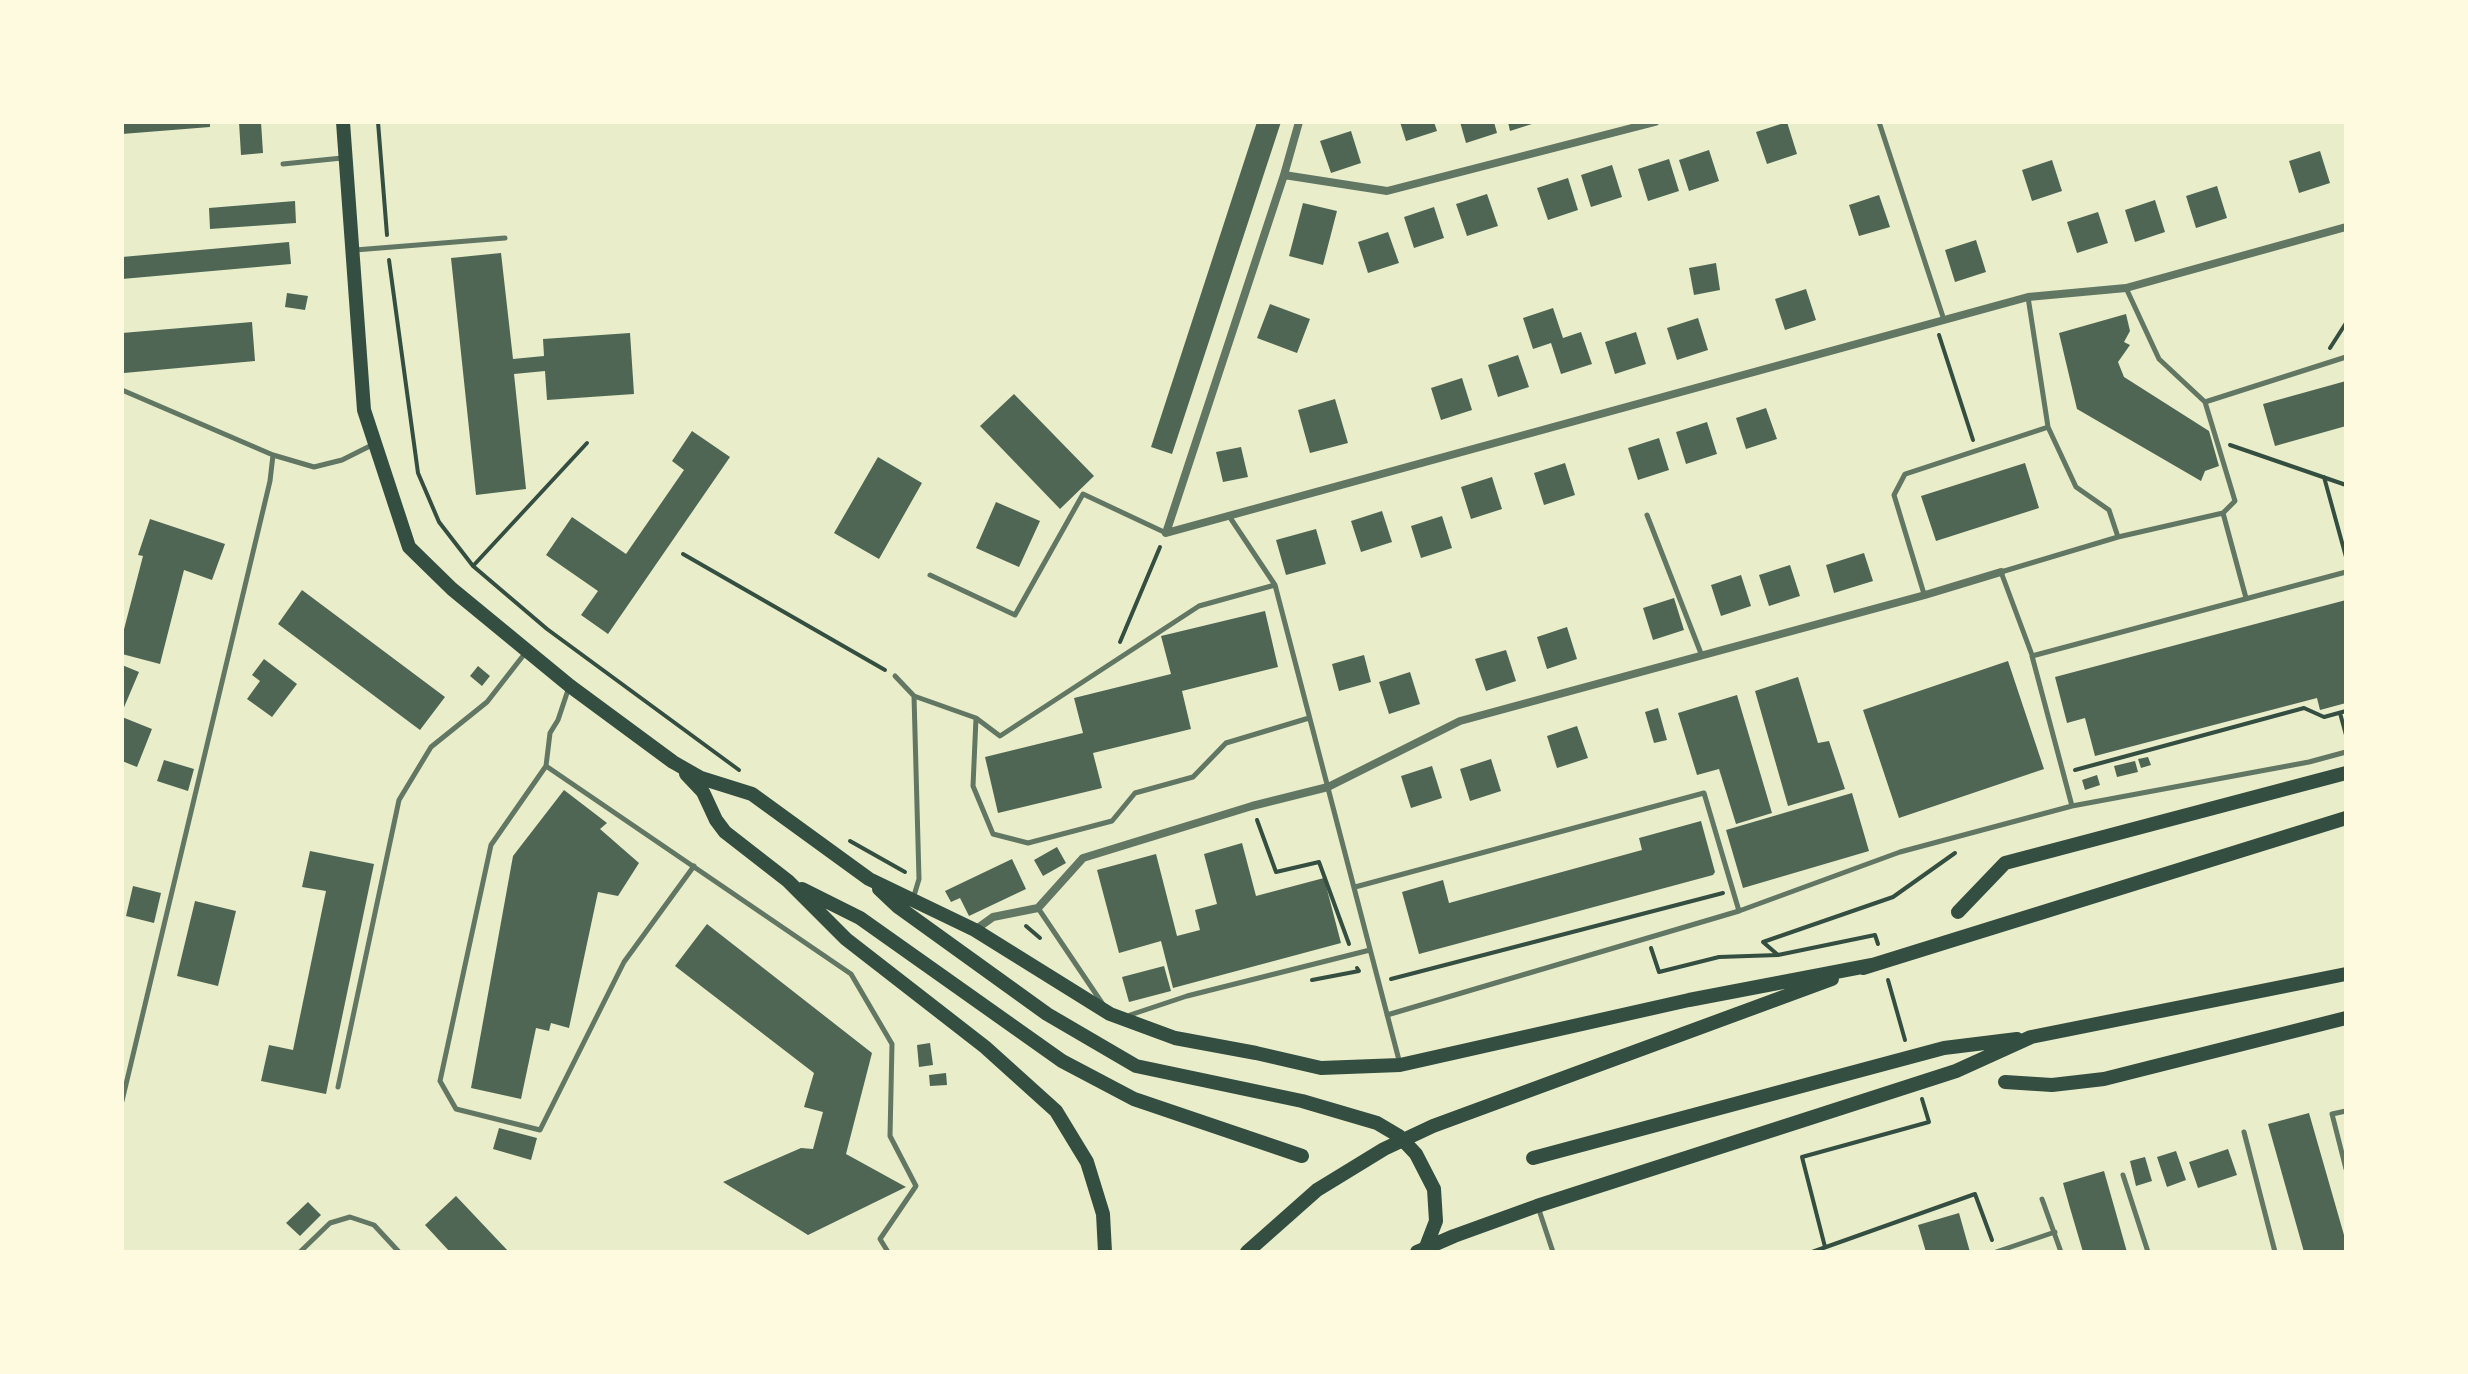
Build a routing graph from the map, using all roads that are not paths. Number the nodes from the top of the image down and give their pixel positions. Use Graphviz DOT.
graph roads {
  1 [pos="343,122"];
  2 [pos="1299,122"];
  3 [pos="1655,122"];
  4 [pos="1879,122"];
  5 [pos="346,157"];
  6 [pos="283,164"];
  7 [pos="1284,175"];
  8 [pos="2346,227"];
  9 [pos="505,238"];
  10 [pos="352,250"];
  11 [pos="2126,288"];
  12 [pos="2028,297"];
  13 [pos="1939,321"];
  14 [pos="2346,357"];
  15 [pos="122,390"];
  16 [pos="2205,402"];
  17 [pos="2048,427"];
  18 [pos="375,444"];
  19 [pos="273,455"];
  20 [pos="2223,513"];
  21 [pos="1647,515"];
  22 [pos="1229,516"];
  23 [pos="1166,533"];
  24 [pos="2118,537"];
  25 [pos="2001,572"];
  26 [pos="2346,572"];
  27 [pos="930,575"];
  28 [pos="1275,585"];
  29 [pos="1925,595"];
  30 [pos="2246,598"];
  31 [pos="527,651"];
  32 [pos="1702,656"];
  33 [pos="2032,656"];
  34 [pos="895,676"];
  35 [pos="570,686"];
  36 [pos="914,696"];
  37 [pos="976,718"];
  38 [pos="1309,718"];
  39 [pos="2346,752"];
  40 [pos="673,762"];
  41 [pos="546,766"];
  42 [pos="2346,773"];
  43 [pos="1328,787"];
  44 [pos="2072,806"];
  45 [pos="2346,818"];
  46 [pos="694,866"];
  47 [pos="869,879"];
  48 [pos="788,881"];
  49 [pos="1355,887"];
  50 [pos="913,901"];
  51 [pos="1038,908"];
  52 [pos="1739,911"];
  53 [pos="1958,912"];
  54 [pos="975,930"];
  55 [pos="1370,950"];
  56 [pos="1872,965"];
  57 [pos="2346,974"];
  58 [pos="1110,1014"];
  59 [pos="1387,1015"];
  60 [pos="2346,1018"];
  61 [pos="2031,1037"];
  62 [pos="1400,1065"];
  63 [pos="2005,1082"];
  64 [pos="338,1087"];
  65 [pos="122,1101"];
  66 [pos="2346,1111"];
  67 [pos="2244,1132"];
  68 [pos="1302,1156"];
  69 [pos="1533,1158"];
  70 [pos="2346,1169"];
  71 [pos="2123,1175"];
  72 [pos="2042,1199"];
  73 [pos="1537,1206"];
  74 [pos="2055,1232"];
  75 [pos="1996,1251"];
  76 [pos="300,1252"];
  77 [pos="399,1252"];
  78 [pos="888,1252"];
  79 [pos="1105,1252"];
  80 [pos="1247,1252"];
  81 [pos="1417,1252"];
  82 [pos="1424,1252"];
  83 [pos="1553,1252"];
  84 [pos="2061,1252"];
  85 [pos="2148,1252"];
  86 [pos="2275,1252"];
  1 -- 5 [label="main road"];
  2 -- 7 [label="street"];
  3 -- 7 [label="street"];
  4 -- 13 [label="lane"];
  5 -- 6 [label="lane"];
  5 -- 10 [label="main road"];
  7 -- 23 [label="street"];
  8 -- 11 [label="street"];
  9 -- 10 [label="lane"];
  10 -- 18 [label="main road"];
  11 -- 12 [label="street"];
  11 -- 16 [label="lane"];
  12 -- 13 [label="street"];
  12 -- 17 [label="lane"];
  13 -- 22 [label="street"];
  14 -- 16 [label="lane"];
  15 -- 19 [label="lane"];
  16 -- 20 [label="lane"];
  17 -- 24 [label="lane"];
  17 -- 29 [label="lane"];
  18 -- 19 [label="lane"];
  18 -- 31 [label="main road"];
  19 -- 65 [label="lane"];
  20 -- 24 [label="lane"];
  20 -- 30 [label="lane"];
  21 -- 32 [label="lane"];
  22 -- 23 [label="street"];
  22 -- 28 [label="lane"];
  23 -- 27 [label="lane"];
  24 -- 25 [label="lane"];
  25 -- 29 [label="street"];
  25 -- 33 [label="lane"];
  26 -- 30 [label="lane"];
  28 -- 37 [label="lane"];
  28 -- 38 [label="lane"];
  29 -- 32 [label="street"];
  30 -- 33 [label="lane"];
  31 -- 35 [label="main road"];
  31 -- 64 [label="lane"];
  32 -- 43 [label="street"];
  33 -- 44 [label="lane"];
  34 -- 36 [label="lane"];
  35 -- 40 [label="main road"];
  35 -- 41 [label="lane"];
  36 -- 37 [label="lane"];
  36 -- 50 [label="lane"];
  37 -- 38 [label="lane"];
  38 -- 43 [label="lane"];
  39 -- 44 [label="lane"];
  40 -- 47 [label="main road"];
  40 -- 48 [label="main road"];
  41 -- 46 [label="lane"];
  41 -- 46 [label="lane"];
  42 -- 53 [label="main road"];
  43 -- 49 [label="lane"];
  43 -- 51 [label="street"];
  44 -- 52 [label="lane"];
  45 -- 56 [label="main road"];
  46 -- 78 [label="lane"];
  47 -- 50 [label="main road"];
  47 -- 82 [label="main road"];
  48 -- 68 [label="main road"];
  48 -- 79 [label="main road"];
  49 -- 52 [label="lane"];
  49 -- 55 [label="lane"];
  50 -- 54 [label="main road"];
  51 -- 54 [label="street"];
  51 -- 58 [label="lane"];
  52 -- 59 [label="lane"];
  54 -- 58 [label="main road"];
  55 -- 58 [label="lane"];
  55 -- 59 [label="lane"];
  56 -- 62 [label="main road"];
  56 -- 80 [label="main road"];
  57 -- 61 [label="main road"];
  58 -- 62 [label="main road"];
  59 -- 62 [label="lane"];
  60 -- 63 [label="main road"];
  61 -- 69 [label="main road"];
  61 -- 73 [label="main road"];
  66 -- 70 [label="lane"];
  67 -- 86 [label="lane"];
  71 -- 85 [label="lane"];
  72 -- 74 [label="lane"];
  73 -- 81 [label="main road"];
  73 -- 83 [label="lane"];
  74 -- 75 [label="lane"];
  74 -- 84 [label="lane"];
  76 -- 77 [label="lane"];
}
